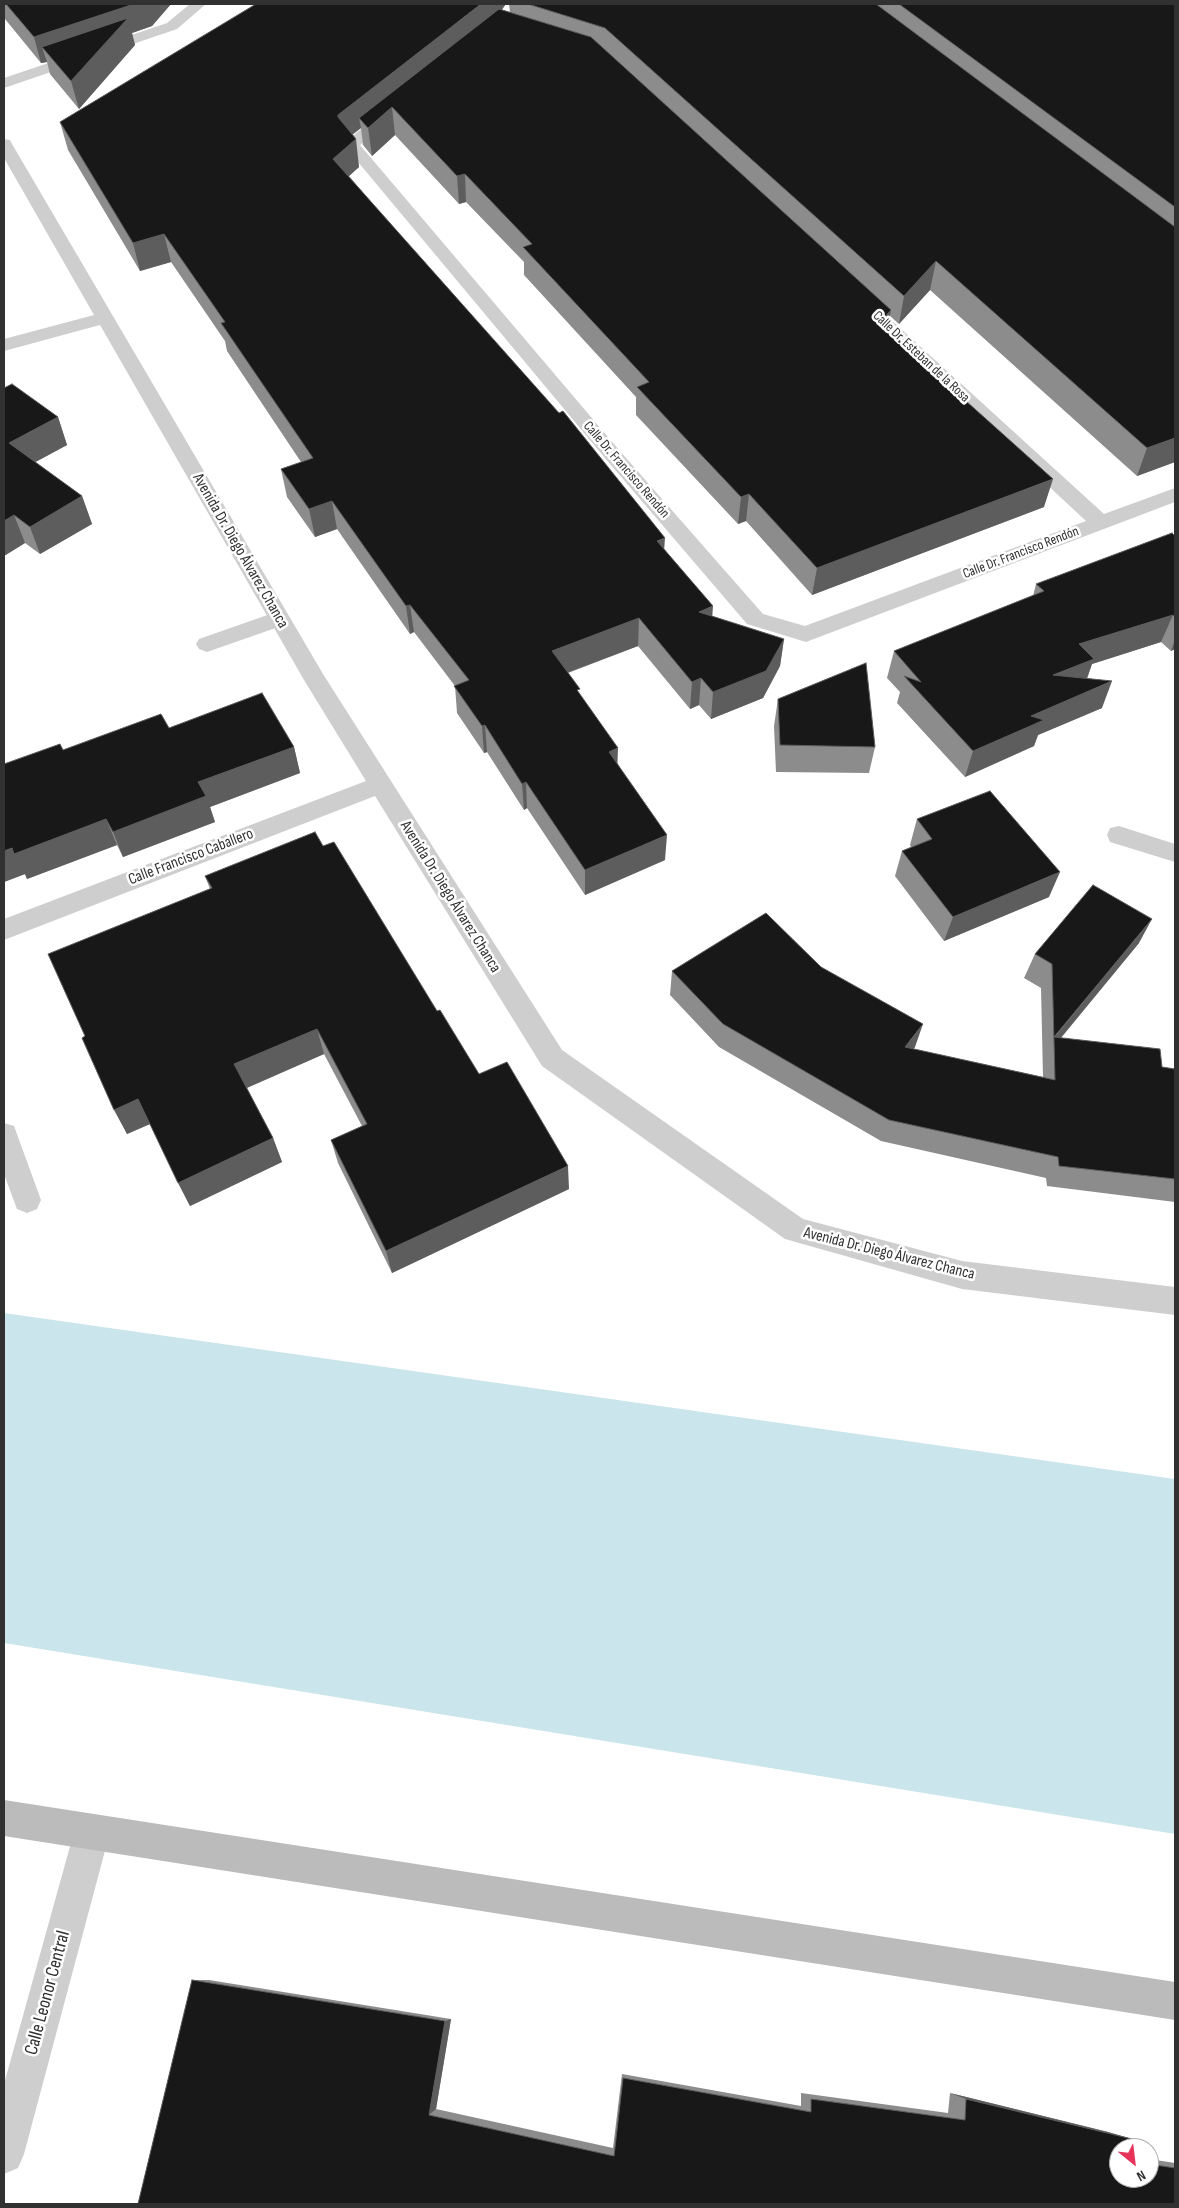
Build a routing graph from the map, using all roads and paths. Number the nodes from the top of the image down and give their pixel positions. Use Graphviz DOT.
graph roads {
  1 [pos="199,4"];
  2 [pos="4,83"];
  3 [pos="405,102"];
  4 [pos="4,144"];
  5 [pos="846,288"];
  6 [pos="105,318"];
  7 [pos="4,345"];
  8 [pos="1175,495"];
  9 [pos="1101,523"];
  10 [pos="279,619"];
  11 [pos="207,644"];
  12 [pos="379,785"];
  13 [pos="1120,835"];
  14 [pos="1175,853"];
  15 [pos="4,930"];
  16 [pos="4,1135"];
  17 [pos="27,1200"];
  18 [pos="1175,1301"];
  19 [pos="4,1818"];
  20 [pos="92,1832"];
  21 [pos="1175,2001"];
  22 [pos="4,2154"];
  1 -- 2 [label="street"];
  3 -- 9 [label="street, Calle Dr. Francisco Rendón"];
  4 -- 6 [label="street, Avenida Dr. Diego Álvarez Chanca"];
  5 -- 9 [label="street, Calle Dr. Esteban de la Rosa"];
  6 -- 7 [label="street"];
  6 -- 10 [label="street, Avenida Dr. Diego Álvarez Chanca"];
  8 -- 9 [label="street, Calle Dr. Francisco Rendón"];
  10 -- 11 [label="street"];
  10 -- 12 [label="street, Avenida Dr. Diego Álvarez Chanca"];
  12 -- 15 [label="street, Calle Francisco Caballero"];
  12 -- 18 [label="street, Avenida Dr. Diego Álvarez Chanca"];
  13 -- 14 [label="street"];
  16 -- 17 [label="street"];
  19 -- 20 [label="street"];
  20 -- 21 [label="street"];
  20 -- 22 [label="street, Calle Leonor Central"];
}
